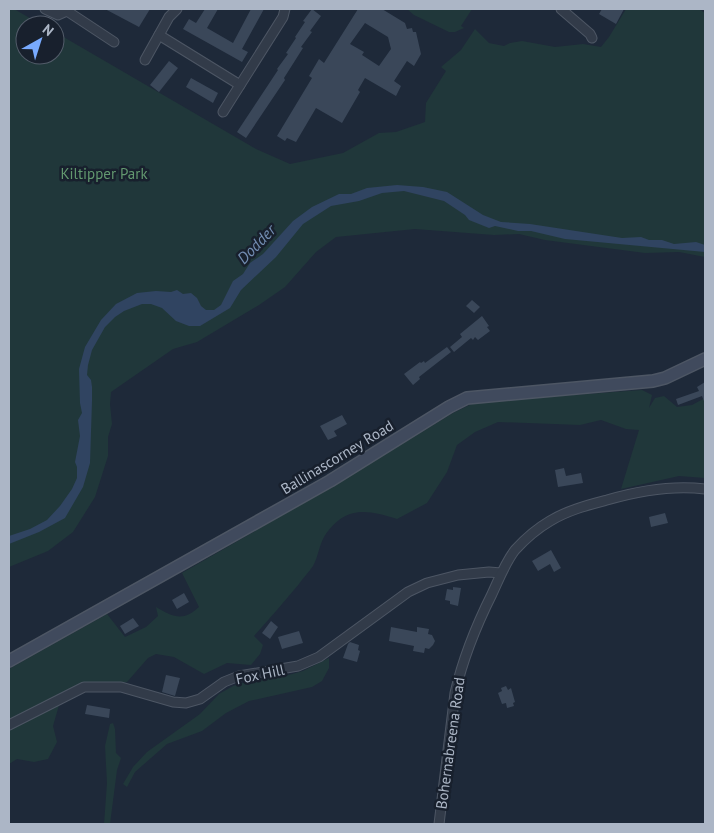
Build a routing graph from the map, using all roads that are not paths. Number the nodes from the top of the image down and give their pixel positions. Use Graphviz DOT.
graph roads {
  1 [pos="45,9"];
  2 [pos="177,9"];
  3 [pos="285,9"];
  4 [pos="561,9"];
  5 [pos="68,10"];
  6 [pos="158,35"];
  7 [pos="592,38"];
  8 [pos="114,42"];
  9 [pos="146,60"];
  10 [pos="240,85"];
  11 [pos="223,112"];
  12 [pos="705,358"];
  13 [pos="705,489"];
  14 [pos="501,573"];
  15 [pos="9,661"];
  16 [pos="9,725"];
  17 [pos="439,824"];
  1 -- 5 [label="street"];
  2 -- 6 [label="street"];
  3 -- 10 [label="street"];
  4 -- 7 [label="street"];
  5 -- 8 [label="street"];
  6 -- 9 [label="street"];
  6 -- 10 [label="street"];
  10 -- 11 [label="street"];
  12 -- 15 [label="main road, Ballinascorney Road"];
  13 -- 14 [label="street, Bohernabreena Road"];
  14 -- 16 [label="street, Fox Hill"];
  14 -- 17 [label="street, Bohernabreena Road"];
}
